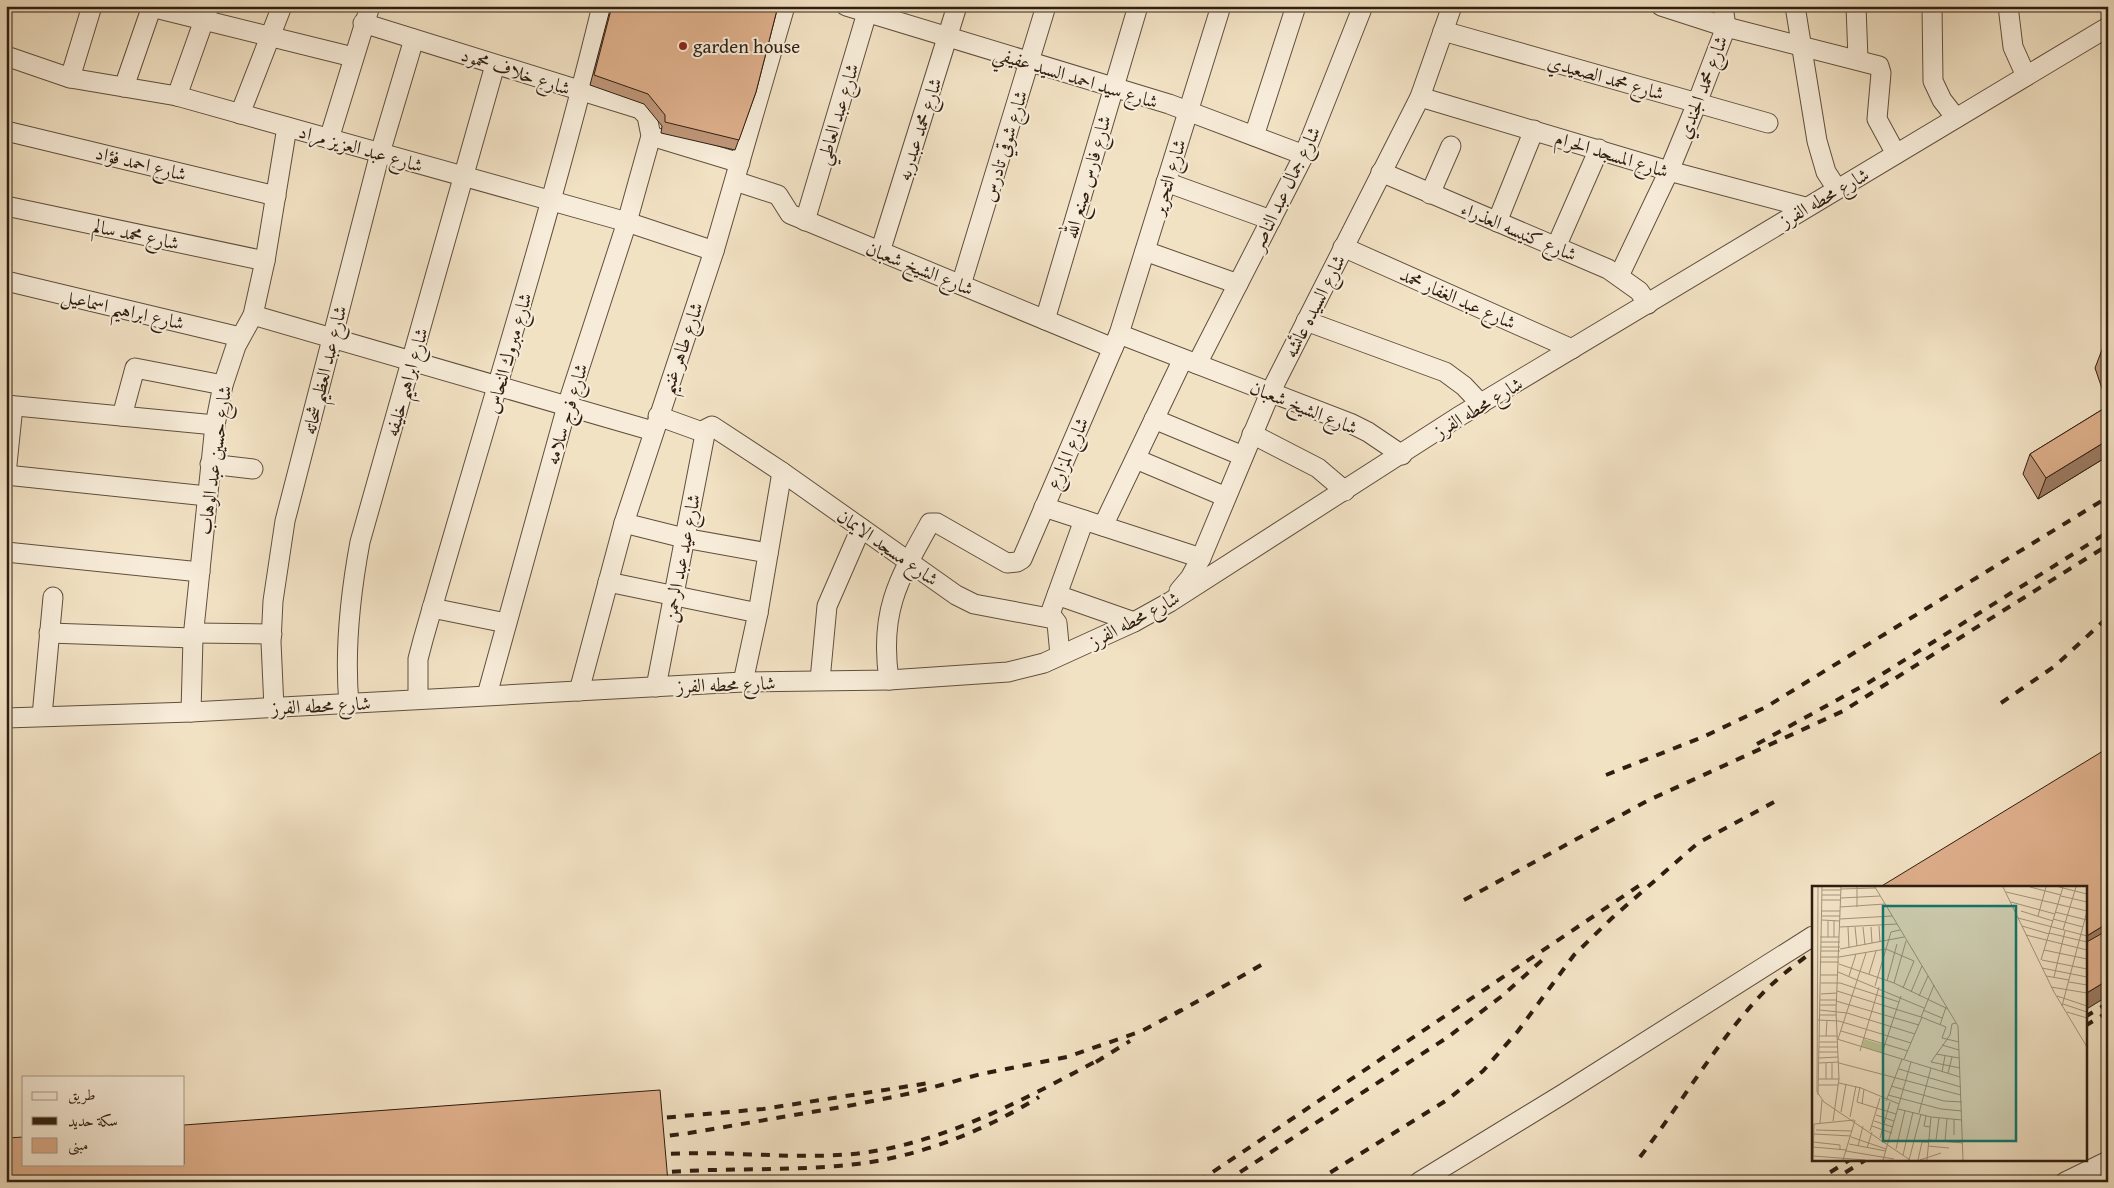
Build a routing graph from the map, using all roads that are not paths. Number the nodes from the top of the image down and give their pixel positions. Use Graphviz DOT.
graph roads {
  1 [pos="92,6"];
  2 [pos="282,6"];
  3 [pos="602,6"];
  4 [pos="786,6"];
  5 [pos="846,6"];
  6 [pos="957,6"];
  7 [pos="1046,6"];
  8 [pos="1138,6"];
  9 [pos="1221,6"];
  10 [pos="1296,6"];
  11 [pos="1363,6"];
  12 [pos="1452,6"];
  13 [pos="1660,6"];
  14 [pos="1723,6"];
  15 [pos="1795,6"];
  16 [pos="1856,6"];
  17 [pos="1932,6"];
  18 [pos="2008,6"];
  19 [pos="150,7"];
  20 [pos="868,9"];
  21 [pos="206,13"];
  22 [pos="366,15"];
  23 [pos="1726,27"];
  24 [pos="2108,27"];
  25 [pos="1443,31"];
  26 [pos="271,36"];
  27 [pos="948,37"];
  28 [pos="414,39"];
  29 [pos="1802,45"];
  30 [pos="6,56"];
  31 [pos="353,57"];
  32 [pos="1858,59"];
  33 [pos="1029,63"];
  34 [pos="495,65"];
  35 [pos="2026,76"];
  36 [pos="70,78"];
  37 [pos="124,88"];
  38 [pos="1113,89"];
  39 [pos="581,92"];
  40 [pos="177,96"];
  41 [pos="1420,97"];
  42 [pos="1697,102"];
  43 [pos="1188,112"];
  44 [pos="240,114"];
  45 [pos="1956,118"];
  46 [pos="1768,123"];
  47 [pos="287,127"];
  48 [pos="1534,130"];
  49 [pos="6,131"];
  50 [pos="650,136"];
  51 [pos="1254,136"];
  52 [pos="329,139"];
  53 [pos="1451,146"];
  54 [pos="1599,149"];
  55 [pos="380,153"];
  56 [pos="1896,154"];
  57 [pos="1304,155"];
  58 [pos="737,172"];
  59 [pos="1381,172"];
  60 [pos="1669,172"];
  61 [pos="464,176"];
  62 [pos="1166,182"];
  63 [pos="1837,189"];
  64 [pos="1430,194"];
  65 [pos="276,196"];
  66 [pos="551,201"];
  67 [pos="6,206"];
  68 [pos="1805,207"];
  69 [pos="1271,220"];
  70 [pos="805,221"];
  71 [pos="627,222"];
  72 [pos="1497,222"];
  73 [pos="1343,247"];
  74 [pos="1556,247"];
  75 [pos="714,251"];
  76 [pos="1145,251"];
  77 [pos="880,252"];
  78 [pos="265,261"];
  79 [pos="1619,276"];
  80 [pos="6,281"];
  81 [pos="1238,284"];
  82 [pos="961,285"];
  83 [pos="1648,304"];
  84 [pos="253,315"];
  85 [pos="1045,320"];
  86 [pos="1306,321"];
  87 [pos="240,337"];
  88 [pos="333,338"];
  89 [pos="1116,341"];
  90 [pos="1572,349"];
  91 [pos="412,362"];
  92 [pos="1190,362"];
  93 [pos="223,385"];
  94 [pos="499,387"];
  95 [pos="1270,393"];
  96 [pos="1481,404"];
  97 [pos="10,405"];
  98 [pos="567,406"];
  99 [pos="122,416"];
  100 [pos="1154,419"];
  101 [pos="656,423"];
  102 [pos="215,426"];
  103 [pos="705,431"];
  104 [pos="1252,434"];
  105 [pos="1402,455"];
  106 [pos="1243,456"];
  107 [pos="1136,459"];
  108 [pos="210,464"];
  109 [pos="252,469"];
  110 [pos="782,472"];
  111 [pos="6,475"];
  112 [pos="1344,491"];
  113 [pos="207,496"];
  114 [pos="1226,497"];
  115 [pos="1044,507"];
  116 [pos="1084,520"];
  117 [pos="624,523"];
  118 [pos="1103,526"];
  119 [pos="861,528"];
  120 [pos="684,538"];
  121 [pos="6,552"];
  122 [pos="768,553"];
  123 [pos="1201,558"];
  124 [pos="908,562"];
  125 [pos="200,572"];
  126 [pos="608,582"];
  127 [pos="1057,595"];
  128 [pos="53,596"];
  129 [pos="672,597"];
  130 [pos="1170,602"];
  131 [pos="432,608"];
  132 [pos="758,613"];
  133 [pos="1049,617"];
  134 [pos="1134,622"];
  135 [pos="506,623"];
  136 [pos="49,632"];
  137 [pos="272,634"];
  138 [pos="194,636"];
  139 [pos="1060,655"];
  140 [pos="820,680"];
  141 [pos="889,680"];
  142 [pos="743,682"];
  143 [pos="656,687"];
  144 [pos="579,691"];
  145 [pos="487,695"];
  146 [pos="418,699"];
  147 [pos="349,704"];
  148 [pos="274,708"];
  149 [pos="191,712"];
  150 [pos="42,716"];
  151 [pos="6,718"];
  152 [pos="1812,937"];
  153 [pos="2108,1162"];
  154 [pos="1419,1182"];
  155 [pos="2065,1182"];
  1 -- 36 [label="street"];
  2 -- 26 [label="street"];
  3 -- 39 [label="street, شارع مبروك النحاس"];
  4 -- 58 [label="street, شارع طاهر غنيم"];
  5 -- 20 [label="street, شارع سيد احمد السيد عفيفي"];
  6 -- 27 [label="street, شارع محمد عبدربه"];
  7 -- 33 [label="street, شارع شوقي تادرس"];
  8 -- 38 [label="street, شارع فارس صنع الله"];
  9 -- 43 [label="street, شارع التحرير"];
  10 -- 51 [label="street"];
  11 -- 57 [label="street, شارع جمال عبد الناصر"];
  12 -- 25 [label="street, شارع السيده عائشه"];
  13 -- 23 [label="street"];
  14 -- 23 [label="street, شارع محمد الجندي"];
  15 -- 29 [label="street"];
  16 -- 32 [label="street"];
  17 -- 45 [label="street"];
  18 -- 35 [label="street"];
  19 -- 21 [label="street"];
  19 -- 37 [label="street"];
  20 -- 27 [label="street, شارع سيد احمد السيد عفيفي"];
  20 -- 70 [label="street, شارع عبد العاطي"];
  21 -- 26 [label="street"];
  21 -- 40 [label="street"];
  22 -- 28 [label="street, شارع خلاف محمود"];
  22 -- 31 [label="street"];
  23 -- 29 [label="street"];
  23 -- 42 [label="street, شارع محمد الجندي"];
  24 -- 35 [label="street, شارع محطه الفرز"];
  25 -- 41 [label="street, شارع السيده عائشه"];
  25 -- 42 [label="street, شارع محمد الصعيدي"];
  26 -- 31 [label="street"];
  26 -- 44 [label="street"];
  27 -- 33 [label="street, شارع سيد احمد السيد عفيفي"];
  27 -- 77 [label="street, شارع محمد عبدربه"];
  28 -- 34 [label="street, شارع خلاف محمود"];
  28 -- 55 [label="street, شارع عبد العظيم شحاته"];
  29 -- 32 [label="street"];
  29 -- 63 [label="street"];
  30 -- 36 [label="street, شارع عبد العزيز مراد"];
  31 -- 52 [label="street"];
  32 -- 56 [label="street"];
  33 -- 38 [label="street, شارع سيد احمد السيد عفيفي"];
  33 -- 82 [label="street, شارع شوقي تادرس"];
  34 -- 39 [label="street, شارع خلاف محمود"];
  34 -- 61 [label="street, شارع ابراهيم خليفه"];
  35 -- 45 [label="street, شارع محطه الفرز"];
  36 -- 37 [label="street, شارع عبد العزيز مراد"];
  37 -- 40 [label="street, شارع عبد العزيز مراد"];
  38 -- 43 [label="street, شارع سيد احمد السيد عفيفي"];
  38 -- 85 [label="street, شارع فارس صنع الله"];
  39 -- 50 [label="street, شارع خلاف محمود"];
  39 -- 66 [label="street, شارع مبروك النحاس"];
  40 -- 44 [label="street, شارع عبد العزيز مراد"];
  41 -- 48 [label="street, شارع المسجد الحرام"];
  41 -- 59 [label="street, شارع السيده عائشه"];
  42 -- 46 [label="street, شارع محمد الصعيدي"];
  42 -- 60 [label="street, شارع محمد الجندي"];
  43 -- 51 [label="street, شارع سيد احمد السيد عفيفي"];
  43 -- 62 [label="street, شارع التحرير"];
  44 -- 47 [label="street, شارع عبد العزيز مراد"];
  45 -- 56 [label="street, شارع محطه الفرز"];
  47 -- 52 [label="street, شارع عبد العزيز مراد"];
  47 -- 65 [label="street, شارع حسين عبد الوهاب"];
  48 -- 54 [label="street, شارع المسجد الحرام"];
  48 -- 72 [label="street"];
  49 -- 65 [label="street, شارع احمد فؤاد"];
  50 -- 58 [label="street, شارع الشيخ شعبان"];
  50 -- 71 [label="street, شارع فرج سلامه"];
  51 -- 57 [label="street, شارع سيد احمد السيد عفيفي"];
  52 -- 55 [label="street, شارع عبد العزيز مراد"];
  53 -- 64 [label="street"];
  54 -- 60 [label="street, شارع المسجد الحرام"];
  54 -- 74 [label="street"];
  55 -- 61 [label="street, شارع عبد العزيز مراد"];
  55 -- 88 [label="street, شارع عبد العظيم شحاته"];
  56 -- 63 [label="street, شارع محطه الفرز"];
  57 -- 69 [label="street, شارع جمال عبد الناصر"];
  58 -- 70 [label="street, شارع الشيخ شعبان"];
  58 -- 75 [label="street, شارع طاهر غنيم"];
  59 -- 64 [label="street, شارع كنيسه العذراء"];
  59 -- 73 [label="street, شارع السيده عائشه"];
  60 -- 68 [label="street, شارع المسجد الحرام"];
  60 -- 79 [label="street, شارع محمد الجندي"];
  61 -- 66 [label="street, شارع عبد العزيز مراد"];
  61 -- 91 [label="street, شارع ابراهيم خليفه"];
  62 -- 69 [label="street"];
  62 -- 76 [label="street, شارع التحرير"];
  63 -- 68 [label="street, شارع محطه الفرز"];
  64 -- 72 [label="street, شارع كنيسه العذراء"];
  65 -- 78 [label="street, شارع حسين عبد الوهاب"];
  66 -- 71 [label="street, شارع عبد العزيز مراد"];
  66 -- 94 [label="street, شارع مبروك النحاس"];
  67 -- 78 [label="street, شارع محمد سالم"];
  68 -- 83 [label="street, شارع محطه الفرز"];
  69 -- 81 [label="street, شارع جمال عبد الناصر"];
  70 -- 77 [label="street, شارع الشيخ شعبان"];
  71 -- 75 [label="street, شارع عبد العزيز مراد"];
  71 -- 98 [label="street, شارع فرج سلامه"];
  72 -- 74 [label="street, شارع كنيسه العذراء"];
  73 -- 86 [label="street, شارع السيده عائشه"];
  73 -- 90 [label="street, شارع عبد الغفار محمد"];
  74 -- 79 [label="street, شارع كنيسه العذراء"];
  75 -- 101 [label="street, شارع طاهر غنيم"];
  76 -- 81 [label="street"];
  76 -- 89 [label="street, شارع التحرير"];
  77 -- 82 [label="street, شارع الشيخ شعبان"];
  78 -- 84 [label="street, شارع حسين عبد الوهاب"];
  79 -- 83 [label="street, شارع كنيسه العذراء"];
  80 -- 87 [label="street, شارع ابراهيم اسماعيل"];
  81 -- 92 [label="street, شارع جمال عبد الناصر"];
  82 -- 85 [label="street, شارع الشيخ شعبان"];
  83 -- 90 [label="street, شارع محطه الفرز"];
  84 -- 87 [label="street, شارع حسين عبد الوهاب"];
  84 -- 88 [label="street"];
  85 -- 89 [label="street, شارع الشيخ شعبان"];
  86 -- 95 [label="street, شارع السيده عائشه"];
  86 -- 96 [label="street"];
  87 -- 93 [label="street, شارع حسين عبد الوهاب"];
  88 -- 91 [label="street"];
  88 -- 137 [label="street, شارع عبد العظيم شحاته"];
  89 -- 92 [label="street, شارع الشيخ شعبان"];
  89 -- 115 [label="street, شارع المزارع"];
  90 -- 96 [label="street, شارع محطه الفرز"];
  91 -- 94 [label="street"];
  91 -- 147 [label="street, شارع ابراهيم خليفه"];
  92 -- 95 [label="street, شارع الشيخ شعبان"];
  92 -- 100 [label="street, شارع جمال عبد الناصر"];
  93 -- 99 [label="street"];
  93 -- 102 [label="street, شارع حسين عبد الوهاب"];
  94 -- 98 [label="street"];
  94 -- 131 [label="street, شارع مبروك النحاس"];
  95 -- 104 [label="street, شارع السيده عائشه"];
  95 -- 105 [label="street, شارع الشيخ شعبان"];
  96 -- 105 [label="street, شارع محطه الفرز"];
  97 -- 99 [label="street"];
  97 -- 111 [label="street"];
  98 -- 101 [label="street"];
  98 -- 135 [label="street, شارع فرج سلامه"];
  99 -- 102 [label="street"];
  100 -- 106 [label="street"];
  100 -- 107 [label="street, شارع جمال عبد الناصر"];
  101 -- 103 [label="street"];
  101 -- 117 [label="street, شارع طاهر غنيم"];
  102 -- 108 [label="street, شارع حسين عبد الوهاب"];
  103 -- 110 [label="street, شارع مسجد الايمان"];
  103 -- 120 [label="street, شارع عيد عبد الرحمن"];
  104 -- 106 [label="street, شارع السيده عائشه"];
  104 -- 112 [label="street"];
  105 -- 112 [label="street, شارع محطه الفرز"];
  106 -- 114 [label="street, شارع السيده عائشه"];
  107 -- 114 [label="street"];
  107 -- 118 [label="street, شارع جمال عبد الناصر"];
  108 -- 109 [label="street"];
  108 -- 113 [label="street, شارع حسين عبد الوهاب"];
  110 -- 119 [label="street, شارع مسجد الايمان"];
  110 -- 122 [label="street"];
  111 -- 113 [label="street"];
  112 -- 130 [label="street, شارع محطه الفرز"];
  113 -- 125 [label="street, شارع حسين عبد الوهاب"];
  114 -- 123 [label="street, شارع السيده عائشه"];
  115 -- 116 [label="street"];
  115 -- 124 [label="street, شارع المزارع"];
  116 -- 118 [label="street"];
  116 -- 127 [label="street"];
  117 -- 120 [label="street"];
  117 -- 126 [label="street, شارع طاهر غنيم"];
  118 -- 123 [label="street"];
  119 -- 124 [label="street, شارع مسجد الايمان"];
  119 -- 140 [label="street"];
  120 -- 122 [label="street"];
  120 -- 129 [label="street, شارع عيد عبد الرحمن"];
  121 -- 125 [label="street"];
  122 -- 132 [label="street"];
  123 -- 130 [label="street, شارع السيده عائشه"];
  124 -- 133 [label="street, شارع مسجد الايمان"];
  124 -- 141 [label="street"];
  125 -- 138 [label="street, شارع حسين عبد الوهاب"];
  126 -- 129 [label="street"];
  126 -- 144 [label="street, شارع طاهر غنيم"];
  127 -- 133 [label="street"];
  127 -- 134 [label="street"];
  128 -- 136 [label="street"];
  129 -- 132 [label="street"];
  129 -- 143 [label="street, شارع عيد عبد الرحمن"];
  130 -- 134 [label="street, شارع محطه الفرز"];
  131 -- 135 [label="street"];
  131 -- 146 [label="street, شارع مبروك النحاس"];
  132 -- 142 [label="street"];
  133 -- 139 [label="street"];
  134 -- 139 [label="street, شارع محطه الفرز"];
  135 -- 145 [label="street, شارع فرج سلامه"];
  136 -- 138 [label="street"];
  136 -- 150 [label="street"];
  137 -- 138 [label="street"];
  137 -- 148 [label="street, شارع عبد العظيم شحاته"];
  138 -- 149 [label="street, شارع حسين عبد الوهاب"];
  139 -- 141 [label="street, شارع محطه الفرز"];
  140 -- 141 [label="street, شارع محطه الفرز"];
  140 -- 142 [label="street, شارع محطه الفرز"];
  142 -- 143 [label="street, شارع محطه الفرز"];
  143 -- 144 [label="street, شارع محطه الفرز"];
  144 -- 145 [label="street, شارع محطه الفرز"];
  145 -- 146 [label="street, شارع محطه الفرز"];
  146 -- 147 [label="street, شارع محطه الفرز"];
  147 -- 148 [label="street, شارع محطه الفرز"];
  148 -- 149 [label="street, شارع محطه الفرز"];
  149 -- 150 [label="street, شارع محطه الفرز"];
  150 -- 151 [label="street, شارع محطه الفرز"];
  152 -- 154 [label="street"];
  153 -- 155 [label="street"];
}
